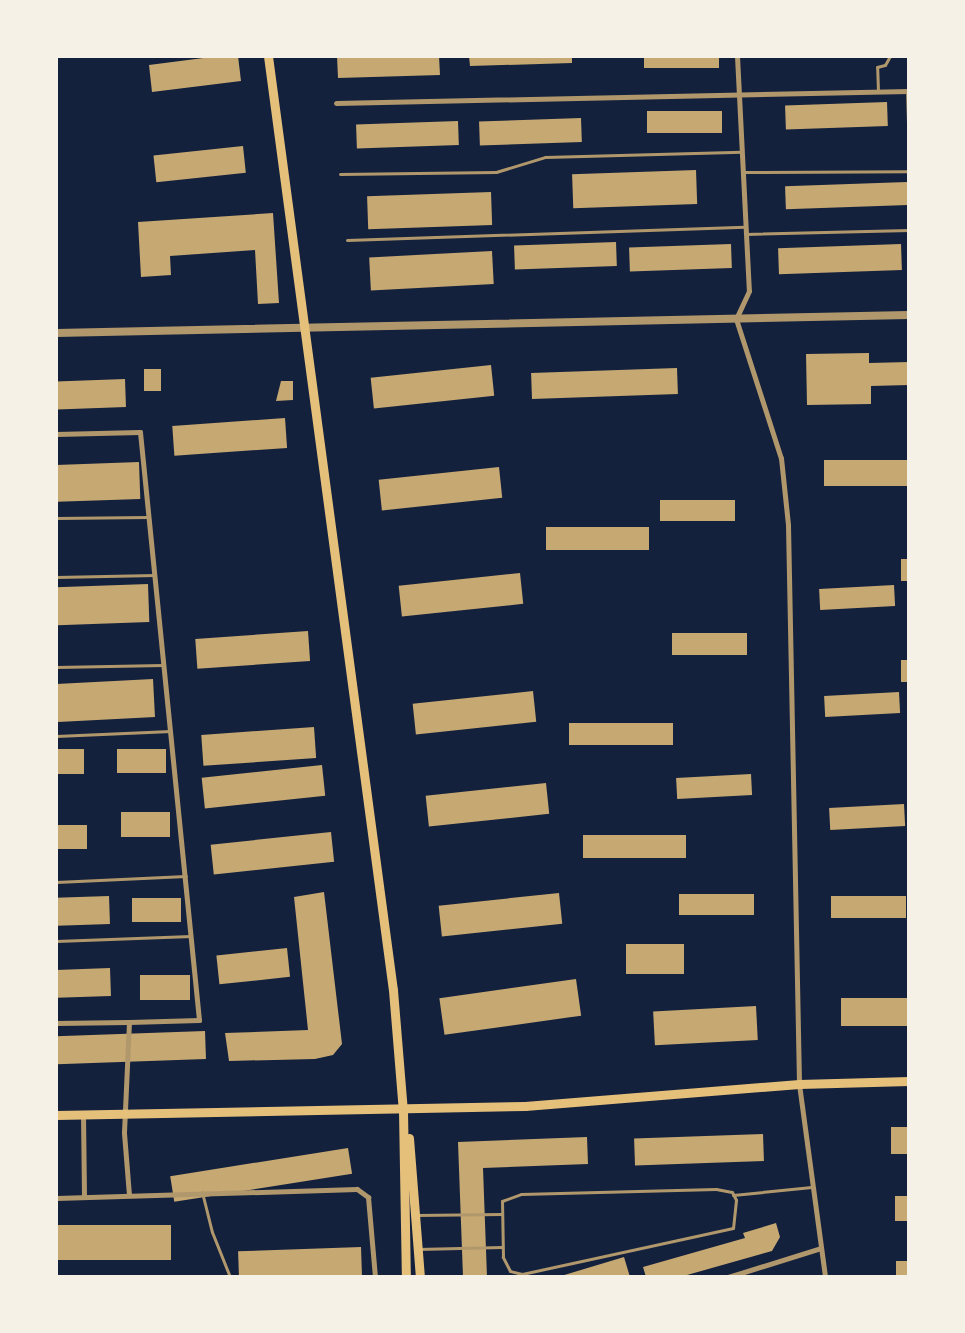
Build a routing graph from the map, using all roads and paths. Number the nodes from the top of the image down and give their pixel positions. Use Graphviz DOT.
graph roads {
  1 [pos="268,56"];
  2 [pos="737,56"];
  3 [pos="890,56"];
  4 [pos="878,91"];
  5 [pos="908,91"];
  6 [pos="739,94"];
  7 [pos="336,103"];
  8 [pos="742,152"];
  9 [pos="909,155"];
  10 [pos="909,171"];
  11 [pos="743,172"];
  12 [pos="340,174"];
  13 [pos="746,227"];
  14 [pos="909,230"];
  15 [pos="746,234"];
  16 [pos="347,240"];
  17 [pos="909,315"];
  18 [pos="736,319"];
  19 [pos="303,326"];
  20 [pos="56,333"];
  21 [pos="56,434"];
  22 [pos="149,517"];
  23 [pos="56,518"];
  24 [pos="154,575"];
  25 [pos="56,578"];
  26 [pos="164,665"];
  27 [pos="56,667"];
  28 [pos="171,731"];
  29 [pos="56,736"];
  30 [pos="187,876"];
  31 [pos="56,882"];
  32 [pos="193,936"];
  33 [pos="56,941"];
  34 [pos="129,1022"];
  35 [pos="56,1023"];
  36 [pos="909,1081"];
  37 [pos="799,1084"];
  38 [pos="403,1111"];
  39 [pos="83,1114"];
  40 [pos="126,1114"];
  41 [pos="56,1115"];
  42 [pos="813,1187"];
  43 [pos="202,1191"];
  44 [pos="129,1195"];
  45 [pos="733,1195"];
  46 [pos="84,1197"];
  47 [pos="56,1198"];
  48 [pos="502,1214"];
  49 [pos="416,1215"];
  50 [pos="502,1248"];
  51 [pos="821,1248"];
  52 [pos="418,1249"];
  53 [pos="230,1277"];
  54 [pos="375,1277"];
  55 [pos="406,1277"];
  56 [pos="420,1277"];
  57 [pos="728,1277"];
  58 [pos="825,1277"];
  1 -- 19 [label="main road"];
  2 -- 6 [label="street"];
  3 -- 4 [label="lane"];
  4 -- 5 [label="street"];
  4 -- 6 [label="street"];
  5 -- 9 [label="lane"];
  6 -- 7 [label="street"];
  6 -- 8 [label="street"];
  8 -- 11 [label="street"];
  8 -- 12 [label="lane"];
  10 -- 11 [label="lane"];
  11 -- 13 [label="street"];
  13 -- 15 [label="street"];
  13 -- 16 [label="lane"];
  14 -- 15 [label="lane"];
  15 -- 18 [label="street"];
  17 -- 18 [label="street"];
  18 -- 19 [label="street"];
  18 -- 37 [label="street"];
  19 -- 20 [label="street"];
  19 -- 38 [label="main road"];
  21 -- 22 [label="street"];
  22 -- 23 [label="lane"];
  22 -- 24 [label="street"];
  24 -- 25 [label="lane"];
  24 -- 26 [label="street"];
  26 -- 27 [label="lane"];
  26 -- 28 [label="street"];
  28 -- 29 [label="lane"];
  28 -- 30 [label="street"];
  30 -- 31 [label="lane"];
  30 -- 32 [label="street"];
  32 -- 33 [label="lane"];
  32 -- 34 [label="street"];
  34 -- 35 [label="street"];
  34 -- 40 [label="street"];
  36 -- 37 [label="main road"];
  37 -- 38 [label="main road"];
  37 -- 42 [label="street"];
  38 -- 40 [label="main road"];
  38 -- 49 [label="main road"];
  38 -- 55 [label="main road"];
  39 -- 40 [label="main road"];
  39 -- 41 [label="main road"];
  39 -- 46 [label="street"];
  40 -- 44 [label="street"];
  42 -- 45 [label="lane"];
  42 -- 51 [label="street"];
  43 -- 44 [label="street"];
  43 -- 53 [label="lane"];
  43 -- 54 [label="street"];
  44 -- 46 [label="street"];
  45 -- 48 [label="lane"];
  45 -- 50 [label="lane"];
  46 -- 47 [label="street"];
  48 -- 49 [label="lane"];
  48 -- 50 [label="lane"];
  49 -- 52 [label="main road"];
  50 -- 52 [label="lane"];
  51 -- 57 [label="street"];
  51 -- 58 [label="street"];
  52 -- 56 [label="main road"];
}
